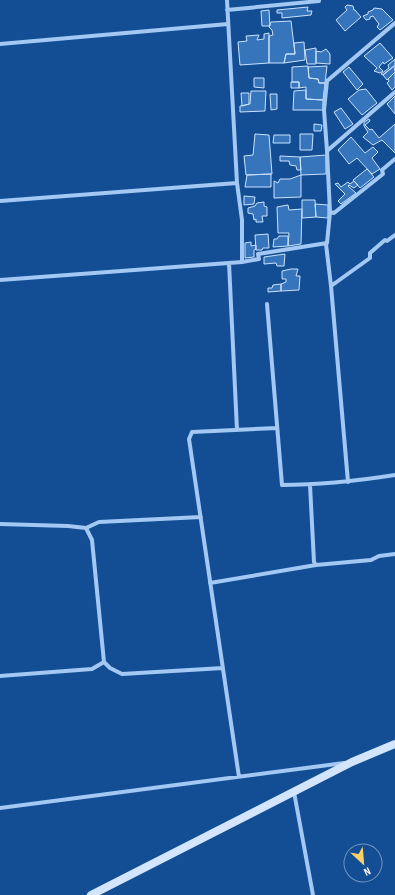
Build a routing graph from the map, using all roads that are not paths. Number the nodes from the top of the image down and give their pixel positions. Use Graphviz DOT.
graph roads {
  1 [pos="227,0"];
  2 [pos="319,0"];
  3 [pos="227,10"];
  4 [pos="395,23"];
  5 [pos="228,24"];
  6 [pos="0,44"];
  7 [pos="395,92"];
  8 [pos="327,151"];
  9 [pos="395,159"];
  10 [pos="237,183"];
  11 [pos="0,201"];
  12 [pos="330,212"];
  13 [pos="395,235"];
  14 [pos="326,244"];
  15 [pos="242,262"];
  16 [pos="229,263"];
  17 [pos="0,280"];
  18 [pos="331,286"];
  19 [pos="267,304"];
  20 [pos="277,428"];
  21 [pos="236,430"];
  22 [pos="395,475"];
  23 [pos="348,482"];
  24 [pos="310,485"];
  25 [pos="201,517"];
  26 [pos="0,524"];
  27 [pos="86,528"];
  28 [pos="395,554"];
  29 [pos="316,565"];
  30 [pos="210,583"];
  31 [pos="104,662"];
  32 [pos="223,668"];
  33 [pos="0,676"];
  34 [pos="395,744"];
  35 [pos="352,762"];
  36 [pos="239,777"];
  37 [pos="294,792"];
  38 [pos="0,808"];
  39 [pos="91,895"];
  40 [pos="313,895"];
  1 -- 3 [label="street"];
  2 -- 3 [label="street"];
  3 -- 5 [label="street"];
  4 -- 8 [label="street"];
  5 -- 6 [label="street"];
  5 -- 10 [label="street"];
  7 -- 8 [label="street"];
  8 -- 12 [label="street"];
  9 -- 12 [label="street"];
  10 -- 11 [label="street"];
  10 -- 15 [label="street"];
  12 -- 14 [label="street"];
  13 -- 18 [label="street"];
  14 -- 15 [label="street"];
  14 -- 18 [label="street"];
  15 -- 16 [label="street"];
  16 -- 17 [label="street"];
  16 -- 21 [label="street"];
  18 -- 23 [label="street"];
  19 -- 20 [label="street"];
  20 -- 21 [label="street"];
  20 -- 24 [label="street"];
  21 -- 25 [label="street"];
  22 -- 23 [label="street"];
  23 -- 24 [label="street"];
  24 -- 29 [label="street"];
  25 -- 27 [label="street"];
  25 -- 30 [label="street"];
  26 -- 27 [label="street"];
  27 -- 31 [label="street"];
  28 -- 29 [label="street"];
  29 -- 30 [label="street"];
  30 -- 32 [label="street"];
  31 -- 32 [label="street"];
  31 -- 33 [label="street"];
  32 -- 36 [label="street"];
  34 -- 35 [label="main road"];
  35 -- 36 [label="street"];
  35 -- 37 [label="main road"];
  36 -- 38 [label="street"];
  37 -- 39 [label="main road"];
  37 -- 40 [label="street"];
}
